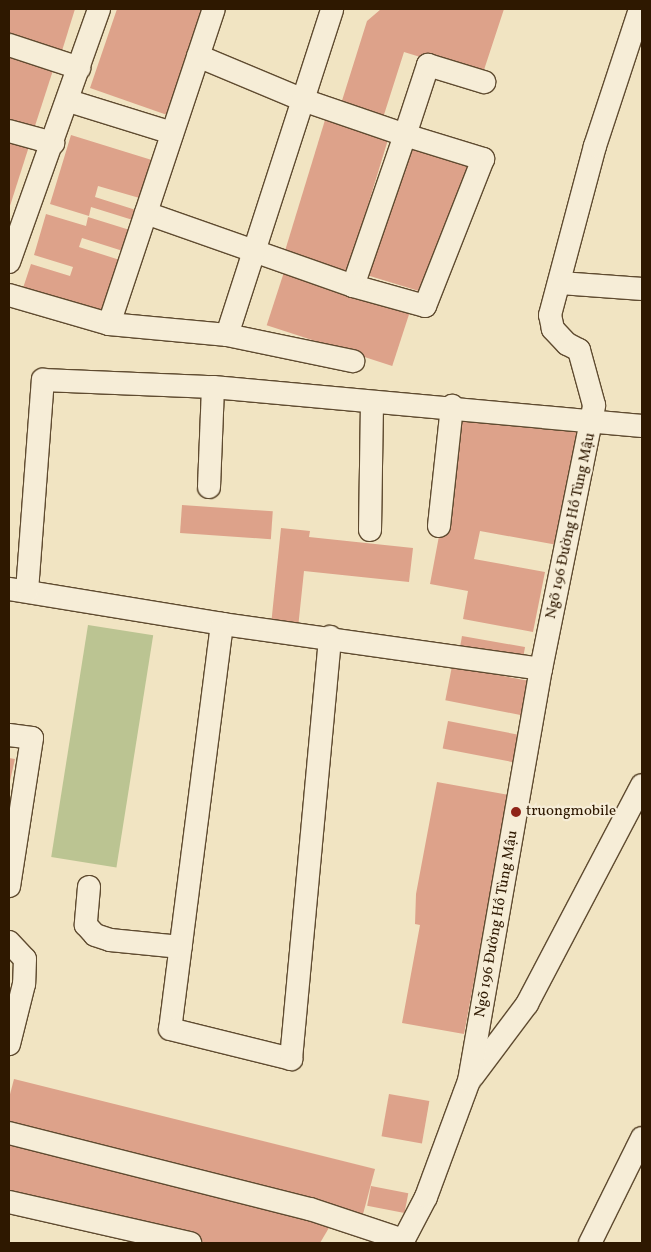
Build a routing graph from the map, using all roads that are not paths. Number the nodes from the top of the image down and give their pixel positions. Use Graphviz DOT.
graph roads {
  1 [pos="99,9"];
  2 [pos="214,9"];
  3 [pos="332,9"];
  4 [pos="640,9"];
  5 [pos="9,45"];
  6 [pos="198,56"];
  7 [pos="79,68"];
  8 [pos="484,82"];
  9 [pos="303,100"];
  10 [pos="69,101"];
  11 [pos="9,131"];
  12 [pos="172,133"];
  13 [pos="405,135"];
  14 [pos="53,143"];
  15 [pos="146,213"];
  16 [pos="16,215"];
  17 [pos="253,249"];
  18 [pos="9,262"];
  19 [pos="561,283"];
  20 [pos="353,286"];
  21 [pos="642,289"];
  22 [pos="9,295"];
  23 [pos="109,324"];
  24 [pos="227,334"];
  25 [pos="353,361"];
  26 [pos="213,387"];
  27 [pos="372,403"];
  28 [pos="452,406"];
  29 [pos="593,406"];
  30 [pos="642,426"];
  31 [pos="209,487"];
  32 [pos="439,526"];
  33 [pos="370,530"];
  34 [pos="18,590"];
  35 [pos="222,624"];
  36 [pos="330,637"];
  37 [pos="542,669"];
  38 [pos="9,735"];
  39 [pos="642,787"];
  40 [pos="9,886"];
  41 [pos="89,887"];
  42 [pos="9,942"];
  43 [pos="181,947"];
  44 [pos="9,1044"];
  45 [pos="469,1081"];
  46 [pos="9,1133"];
  47 [pos="642,1138"];
  48 [pos="9,1202"];
  49 [pos="397,1242"];
  50 [pos="190,1243"];
  51 [pos="590,1243"];
  1 -- 7 [label="street"];
  2 -- 6 [label="street"];
  3 -- 9 [label="street"];
  4 -- 19 [label="street"];
  5 -- 7 [label="street"];
  6 -- 9 [label="street"];
  6 -- 12 [label="street"];
  7 -- 10 [label="street"];
  8 -- 13 [label="street"];
  9 -- 13 [label="street"];
  9 -- 17 [label="street"];
  10 -- 12 [label="street"];
  10 -- 14 [label="street"];
  11 -- 14 [label="street"];
  12 -- 15 [label="street"];
  13 -- 20 [label="street"];
  13 -- 20 [label="street"];
  14 -- 16 [label="street"];
  15 -- 17 [label="street"];
  15 -- 23 [label="street"];
  16 -- 18 [label="street"];
  17 -- 20 [label="street"];
  17 -- 24 [label="street"];
  19 -- 21 [label="street"];
  19 -- 29 [label="street"];
  22 -- 23 [label="street"];
  23 -- 24 [label="street"];
  24 -- 25 [label="street"];
  26 -- 27 [label="street"];
  26 -- 31 [label="street"];
  26 -- 34 [label="street"];
  27 -- 28 [label="street"];
  27 -- 33 [label="street"];
  28 -- 29 [label="street"];
  28 -- 32 [label="street"];
  29 -- 30 [label="street"];
  29 -- 37 [label="street, Ngõ 196 Đường Hồ Tùng Mậu"];
  34 -- 35 [label="street"];
  35 -- 36 [label="street"];
  35 -- 43 [label="street"];
  36 -- 37 [label="street"];
  36 -- 43 [label="street"];
  37 -- 45 [label="street, Ngõ 196 Đường Hồ Tùng Mậu"];
  38 -- 40 [label="street"];
  39 -- 45 [label="street"];
  41 -- 43 [label="street"];
  42 -- 44 [label="street"];
  45 -- 49 [label="street, Ngõ 196 Đường Hồ Tùng Mậu"];
  46 -- 49 [label="street"];
  47 -- 51 [label="street"];
  48 -- 50 [label="street"];
}
